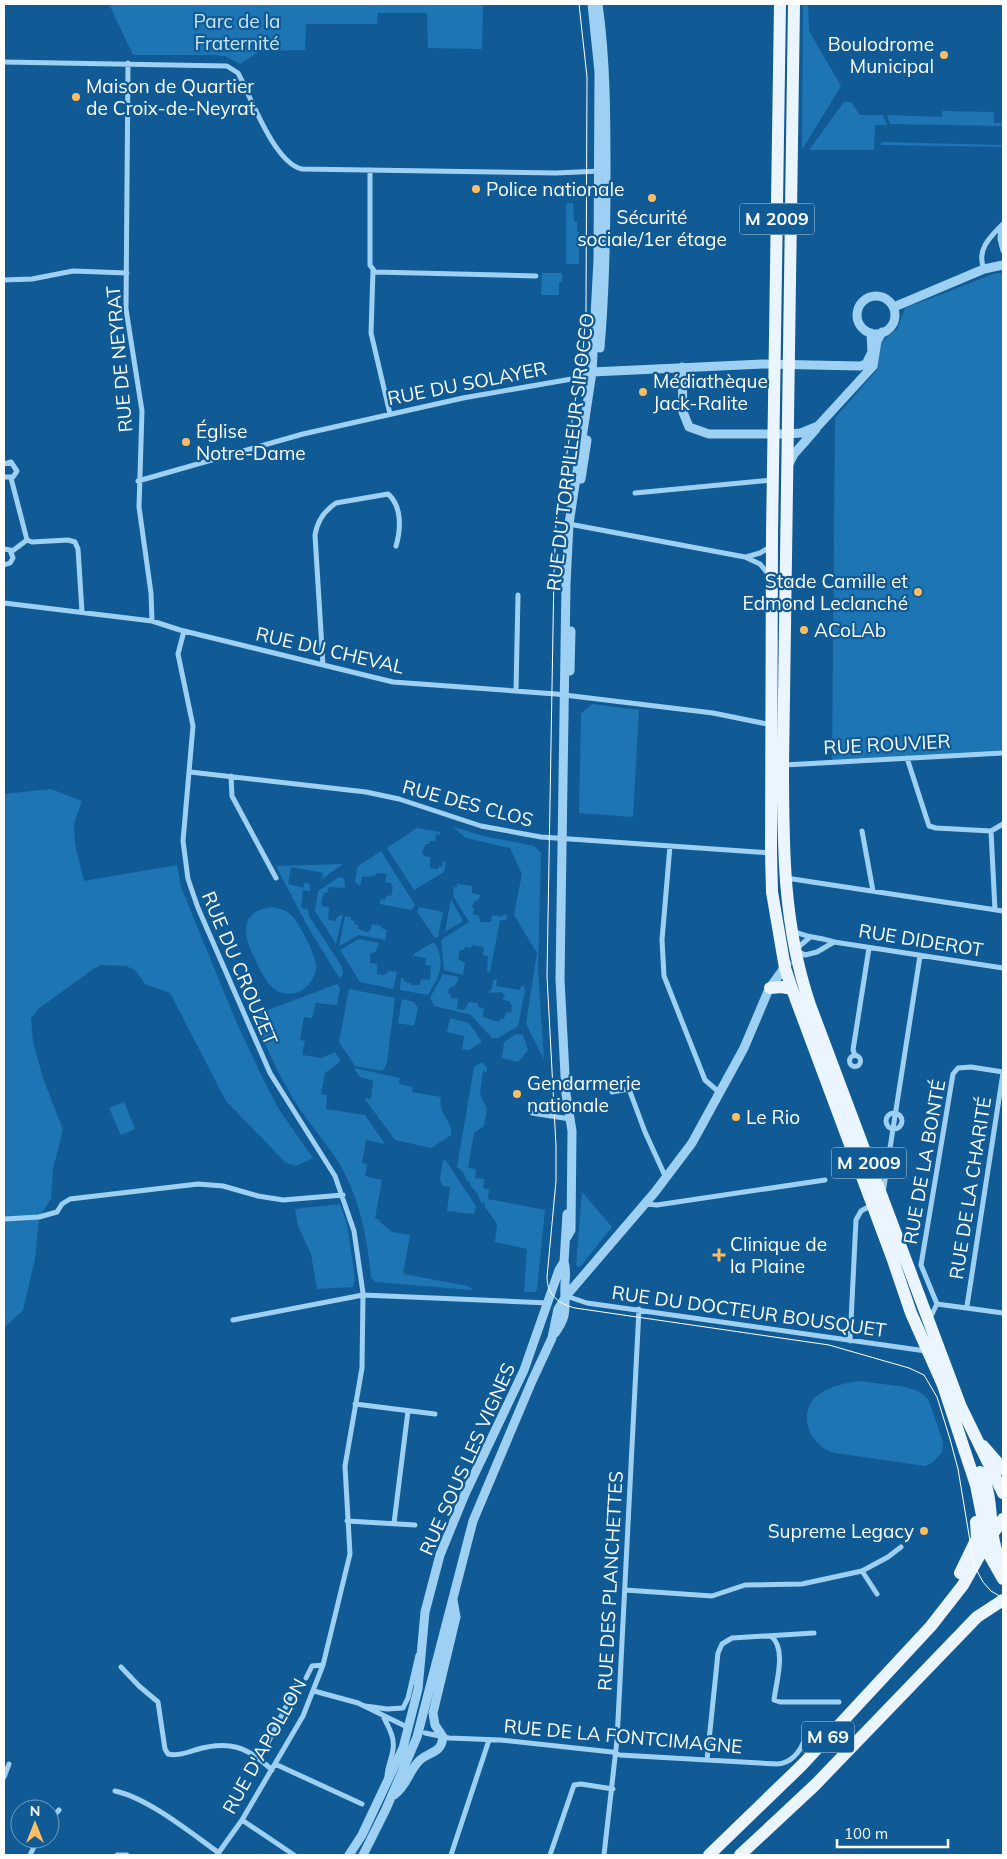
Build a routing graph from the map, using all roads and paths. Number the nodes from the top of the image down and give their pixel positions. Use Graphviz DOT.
graph roads {
  1 [pos="592,4"];
  2 [pos="598,4"];
  3 [pos="780,4"];
  4 [pos="794,4"];
  5 [pos="4,62"];
  6 [pos="128,63"];
  7 [pos="370,170"];
  8 [pos="602,171"];
  9 [pos="1002,226"];
  10 [pos="1003,250"];
  11 [pos="1003,264"];
  12 [pos="984,269"];
  13 [pos="373,270"];
  14 [pos="127,273"];
  15 [pos="536,276"];
  16 [pos="4,280"];
  17 [pos="894,307"];
  18 [pos="882,332"];
  19 [pos="871,333"];
  20 [pos="775,365"];
  21 [pos="788,365"];
  22 [pos="682,367"];
  23 [pos="855,367"];
  24 [pos="595,372"];
  25 [pos="854,387"];
  26 [pos="390,414"];
  27 [pos="818,426"];
  28 [pos="781,434"];
  29 [pos="4,464"];
  30 [pos="787,469"];
  31 [pos="4,477"];
  32 [pos="11,478"];
  33 [pos="773,480"];
  34 [pos="138,481"];
  35 [pos="635,493"];
  36 [pos="572,524"];
  37 [pos="27,540"];
  38 [pos="396,546"];
  39 [pos="772,546"];
  40 [pos="4,549"];
  41 [pos="11,552"];
  42 [pos="745,557"];
  43 [pos="4,565"];
  44 [pos="772,579"];
  45 [pos="518,595"];
  46 [pos="4,603"];
  47 [pos="82,612"];
  48 [pos="152,621"];
  49 [pos="184,631"];
  50 [pos="324,665"];
  51 [pos="516,691"];
  52 [pos="567,695"];
  53 [pos="778,726"];
  54 [pos="1003,753"];
  55 [pos="907,758"];
  56 [pos="777,765"];
  57 [pos="190,772"];
  58 [pos="231,776"];
  59 [pos="1003,824"];
  60 [pos="862,831"];
  61 [pos="991,831"];
  62 [pos="565,838"];
  63 [pos="670,846"];
  64 [pos="776,854"];
  65 [pos="276,878"];
  66 [pos="784,878"];
  67 [pos="874,891"];
  68 [pos="995,910"];
  69 [pos="1003,911"];
  70 [pos="785,932"];
  71 [pos="809,938"];
  72 [pos="834,942"];
  73 [pos="869,948"];
  74 [pos="794,950"];
  75 [pos="920,956"];
  76 [pos="785,968"];
  77 [pos="1003,968"];
  78 [pos="797,985"];
  79 [pos="770,988"];
  80 [pos="855,1055"];
  81 [pos="1003,1073"];
  82 [pos="612,1092"];
  83 [pos="720,1094"];
  84 [pos="532,1113"];
  85 [pos="570,1115"];
  86 [pos="666,1178"];
  87 [pos="825,1180"];
  88 [pos="343,1195"];
  89 [pos="877,1201"];
  90 [pos="646,1204"];
  91 [pos="4,1220"];
  92 [pos="566,1266"];
  93 [pos="585,1274"];
  94 [pos="363,1295"];
  95 [pos="566,1296"];
  96 [pos="548,1303"];
  97 [pos="938,1304"];
  98 [pos="967,1306"];
  99 [pos="639,1309"];
  100 [pos="1003,1313"];
  101 [pos="233,1320"];
  102 [pos="928,1320"];
  103 [pos="918,1331"];
  104 [pos="552,1338"];
  105 [pos="850,1341"];
  106 [pos="912,1349"];
  107 [pos="935,1353"];
  108 [pos="355,1404"];
  109 [pos="408,1411"];
  110 [pos="435,1414"];
  111 [pos="976,1439"];
  112 [pos="966,1452"];
  113 [pos="1003,1469"];
  114 [pos="976,1485"];
  115 [pos="1003,1493"];
  116 [pos="347,1521"];
  117 [pos="394,1523"];
  118 [pos="415,1525"];
  119 [pos="1000,1525"];
  120 [pos="986,1542"];
  121 [pos="901,1547"];
  122 [pos="1003,1563"];
  123 [pos="862,1571"];
  124 [pos="1003,1579"];
  125 [pos="625,1590"];
  126 [pos="877,1594"];
  127 [pos="452,1598"];
  128 [pos="1003,1600"];
  129 [pos="942,1614"];
  130 [pos="814,1632"];
  131 [pos="771,1635"];
  132 [pos="422,1645"];
  133 [pos="323,1665"];
  134 [pos="121,1667"];
  135 [pos="306,1678"];
  136 [pos="298,1682"];
  137 [pos="314,1691"];
  138 [pos="839,1702"];
  139 [pos="365,1706"];
  140 [pos="384,1717"];
  141 [pos="405,1726"];
  142 [pos="425,1733"];
  143 [pos="806,1736"];
  144 [pos="444,1737"];
  145 [pos="489,1740"];
  146 [pos="616,1754"];
  147 [pos="260,1759"];
  148 [pos="707,1760"];
  149 [pos="9,1764"];
  150 [pos="276,1764"];
  151 [pos="272,1770"];
  152 [pos="4,1778"];
  153 [pos="388,1780"];
  154 [pos="613,1789"];
  155 [pos="115,1790"];
  156 [pos="392,1796"];
  157 [pos="362,1804"];
  158 [pos="242,1820"];
  159 [pos="218,1854"];
  160 [pos="117,1855"];
  161 [pos="127,1855"];
  162 [pos="294,1855"];
  163 [pos="350,1855"];
  164 [pos="364,1855"];
  165 [pos="451,1855"];
  166 [pos="550,1855"];
  167 [pos="604,1855"];
  168 [pos="709,1855"];
  169 [pos="740,1855"];
  1 -- 8 [label="street, RUE DU TORPILLEUR SIROCCO"];
  2 -- 8 [label="street, RUE DU TORPILLEUR SIROCCO"];
  3 -- 20 [label="main road, M 2009"];
  4 -- 21 [label="main road, M 2009"];
  5 -- 6 [label="street"];
  6 -- 7 [label="street"];
  6 -- 14 [label="street, RUE DE NEYRAT"];
  7 -- 8 [label="street"];
  7 -- 13 [label="street"];
  8 -- 24 [label="street, RUE DU TORPILLEUR SIROCCO"];
  9 -- 10 [label="street"];
  9 -- 12 [label="street"];
  11 -- 12 [label="street"];
  12 -- 17 [label="street"];
  13 -- 15 [label="street"];
  13 -- 26 [label="street"];
  14 -- 16 [label="street"];
  14 -- 34 [label="street, RUE DE NEYRAT"];
  17 -- 18 [label="street"];
  17 -- 19 [label="street"];
  18 -- 19 [label="street"];
  18 -- 25 [label="street"];
  19 -- 23 [label="street"];
  20 -- 21 [label="street, RUE DU SOLAYER"];
  20 -- 22 [label="street, RUE DU SOLAYER"];
  20 -- 28 [label="main road, M 2009"];
  21 -- 23 [label="street, RUE DU SOLAYER"];
  21 -- 28 [label="main road, M 2009"];
  22 -- 24 [label="street, RUE DU SOLAYER"];
  22 -- 28 [label="street"];
  23 -- 25 [label="street"];
  24 -- 26 [label="street, RUE DU SOLAYER"];
  24 -- 36 [label="street, RUE DU TORPILLEUR SIROCCO"];
  25 -- 27 [label="street"];
  26 -- 34 [label="street, RUE DU SOLAYER"];
  27 -- 28 [label="street"];
  27 -- 30 [label="street"];
  28 -- 30 [label="main road, M 2009"];
  28 -- 33 [label="main road, M 2009"];
  29 -- 32 [label="street"];
  30 -- 53 [label="main road, M 2009"];
  31 -- 32 [label="street"];
  32 -- 37 [label="street"];
  33 -- 35 [label="street"];
  33 -- 39 [label="main road, M 2009"];
  34 -- 48 [label="street, RUE DE NEYRAT"];
  36 -- 42 [label="street"];
  36 -- 52 [label="street, RUE DU TORPILLEUR SIROCCO"];
  37 -- 41 [label="street"];
  37 -- 47 [label="street"];
  38 -- 50 [label="street"];
  39 -- 42 [label="street"];
  39 -- 44 [label="main road, M 2009"];
  40 -- 41 [label="street"];
  41 -- 43 [label="street"];
  42 -- 44 [label="street"];
  44 -- 53 [label="main road, M 2009"];
  45 -- 51 [label="street"];
  46 -- 47 [label="street, RUE DU CHEVAL"];
  47 -- 48 [label="street, RUE DU CHEVAL"];
  48 -- 49 [label="street, RUE DU CHEVAL"];
  49 -- 50 [label="street, RUE DU CHEVAL"];
  49 -- 57 [label="street, RUE DU CROUZET"];
  50 -- 51 [label="street, RUE DU CHEVAL"];
  51 -- 52 [label="street, RUE DU CHEVAL"];
  52 -- 53 [label="street, RUE DU CHEVAL"];
  52 -- 62 [label="street, RUE DU TORPILLEUR SIROCCO"];
  53 -- 56 [label="main road, M 2009"];
  54 -- 55 [label="street, RUE ROUVIER"];
  55 -- 56 [label="street, RUE ROUVIER"];
  55 -- 61 [label="street"];
  56 -- 64 [label="main road, M 2009"];
  57 -- 58 [label="street, RUE DES CLOS"];
  57 -- 88 [label="street, RUE DU CROUZET"];
  58 -- 62 [label="street, RUE DES CLOS"];
  58 -- 65 [label="street"];
  59 -- 61 [label="street"];
  60 -- 67 [label="street"];
  61 -- 68 [label="street"];
  62 -- 63 [label="street, RUE DES CLOS"];
  62 -- 85 [label="street, RUE DU TORPILLEUR SIROCCO"];
  63 -- 64 [label="street, RUE DES CLOS"];
  63 -- 83 [label="street"];
  64 -- 66 [label="main road, M 2009"];
  64 -- 70 [label="main road, M 2009"];
  66 -- 67 [label="street"];
  66 -- 70 [label="main road, M 2009"];
  67 -- 68 [label="street"];
  68 -- 69 [label="street"];
  70 -- 71 [label="street, RUE DIDEROT"];
  70 -- 74 [label="main road, M 2009"];
  70 -- 76 [label="main road, M 2009"];
  71 -- 72 [label="street, RUE DIDEROT"];
  71 -- 74 [label="street"];
  72 -- 73 [label="street, RUE DIDEROT"];
  72 -- 74 [label="street, RUE DIDEROT"];
  73 -- 75 [label="street, RUE DIDEROT"];
  73 -- 80 [label="street"];
  74 -- 76 [label="street"];
  74 -- 78 [label="main road, M 2009"];
  75 -- 77 [label="street, RUE DIDEROT"];
  75 -- 89 [label="street"];
  76 -- 78 [label="main road, M 2009"];
  76 -- 79 [label="street"];
  78 -- 79 [label="main road"];
  78 -- 89 [label="main road, M 2009"];
  79 -- 83 [label="street, RUE SOUS LES VIGNES"];
  81 -- 97 [label="street, RUE DE LA BONTÉ"];
  81 -- 98 [label="street, RUE DE LA CHARITÉ"];
  82 -- 86 [label="street"];
  83 -- 86 [label="street, RUE SOUS LES VIGNES"];
  84 -- 85 [label="street"];
  85 -- 92 [label="street, RUE DU TORPILLEUR SIROCCO"];
  86 -- 90 [label="street, RUE SOUS LES VIGNES"];
  87 -- 90 [label="street"];
  88 -- 91 [label="street"];
  88 -- 94 [label="street, RUE DU CROUZET"];
  89 -- 102 [label="main road, M 2009"];
  89 -- 103 [label="main road, M 2009"];
  89 -- 105 [label="street"];
  90 -- 93 [label="street, RUE SOUS LES VIGNES"];
  92 -- 93 [label="street"];
  92 -- 95 [label="street, RUE DU TORPILLEUR SIROCCO"];
  92 -- 96 [label="street, RUE DU TORPILLEUR SIROCCO"];
  93 -- 95 [label="street, RUE SOUS LES VIGNES"];
  94 -- 96 [label="street"];
  94 -- 101 [label="street"];
  94 -- 108 [label="street, RUE D'APOLLON"];
  95 -- 96 [label="street, RUE SOUS LES VIGNES"];
  95 -- 99 [label="street, RUE DU DOCTEUR BOUSQUET"];
  95 -- 104 [label="street, RUE SOUS LES VIGNES"];
  96 -- 104 [label="street, RUE SOUS LES VIGNES"];
  96 -- 132 [label="street, RUE SOUS LES VIGNES"];
  97 -- 98 [label="street"];
  97 -- 102 [label="street"];
  98 -- 100 [label="street"];
  99 -- 105 [label="street, RUE DU DOCTEUR BOUSQUET"];
  99 -- 125 [label="street, RUE DES PLANCHETTES"];
  102 -- 107 [label="main road, M 2009"];
  103 -- 106 [label="street"];
  103 -- 107 [label="main road, M 2009"];
  104 -- 127 [label="street, RUE SOUS LES VIGNES"];
  105 -- 106 [label="street, RUE DU DOCTEUR BOUSQUET"];
  106 -- 107 [label="street, RUE DU DOCTEUR BOUSQUET"];
  107 -- 111 [label="main road, M 2009"];
  107 -- 112 [label="main road, M 2009"];
  108 -- 109 [label="street"];
  108 -- 116 [label="street, RUE D'APOLLON"];
  109 -- 110 [label="street"];
  109 -- 117 [label="street"];
  111 -- 113 [label="main road"];
  111 -- 115 [label="main road, M 2009"];
  112 -- 114 [label="main road, M 2009"];
  112 -- 119 [label="main road"];
  114 -- 120 [label="main road, M 2009"];
  114 -- 129 [label="main road"];
  116 -- 117 [label="street"];
  116 -- 133 [label="street, RUE D'APOLLON"];
  117 -- 118 [label="street"];
  119 -- 120 [label="main road, M 69"];
  119 -- 122 [label="main road"];
  120 -- 124 [label="main road, M 2009"];
  120 -- 129 [label="main road, M 69"];
  121 -- 123 [label="street"];
  123 -- 125 [label="street"];
  123 -- 126 [label="street"];
  125 -- 146 [label="street, RUE DES PLANCHETTES"];
  127 -- 144 [label="street"];
  127 -- 156 [label="street, RUE SOUS LES VIGNES"];
  128 -- 169 [label="main road, M 69"];
  129 -- 168 [label="main road, M 69"];
  130 -- 131 [label="street"];
  131 -- 138 [label="street"];
  131 -- 148 [label="street"];
  132 -- 139 [label="street"];
  132 -- 153 [label="street, RUE SOUS LES VIGNES"];
  133 -- 135 [label="street"];
  133 -- 137 [label="street, RUE D'APOLLON"];
  134 -- 147 [label="street"];
  136 -- 147 [label="street"];
  137 -- 139 [label="street"];
  137 -- 150 [label="street, RUE D'APOLLON"];
  139 -- 140 [label="street"];
  140 -- 141 [label="street"];
  140 -- 153 [label="street"];
  142 -- 144 [label="street, RUE DE LA FONTCIMAGNE"];
  143 -- 148 [label="street, RUE DE LA FONTCIMAGNE"];
  144 -- 145 [label="street, RUE DE LA FONTCIMAGNE"];
  144 -- 156 [label="street"];
  145 -- 146 [label="street, RUE DE LA FONTCIMAGNE"];
  145 -- 165 [label="street"];
  146 -- 148 [label="street, RUE DE LA FONTCIMAGNE"];
  146 -- 154 [label="street, RUE DES PLANCHETTES"];
  147 -- 151 [label="street"];
  149 -- 152 [label="street"];
  150 -- 151 [label="street, RUE D'APOLLON"];
  150 -- 157 [label="street"];
  151 -- 158 [label="street, RUE D'APOLLON"];
  153 -- 163 [label="street, RUE SOUS LES VIGNES"];
  154 -- 166 [label="street"];
  154 -- 167 [label="street, RUE DES PLANCHETTES"];
  155 -- 159 [label="street, RUE D'APOLLON"];
  156 -- 164 [label="street, RUE SOUS LES VIGNES"];
  158 -- 159 [label="street, RUE D'APOLLON"];
  158 -- 162 [label="street"];
  160 -- 161 [label="street"];
}
